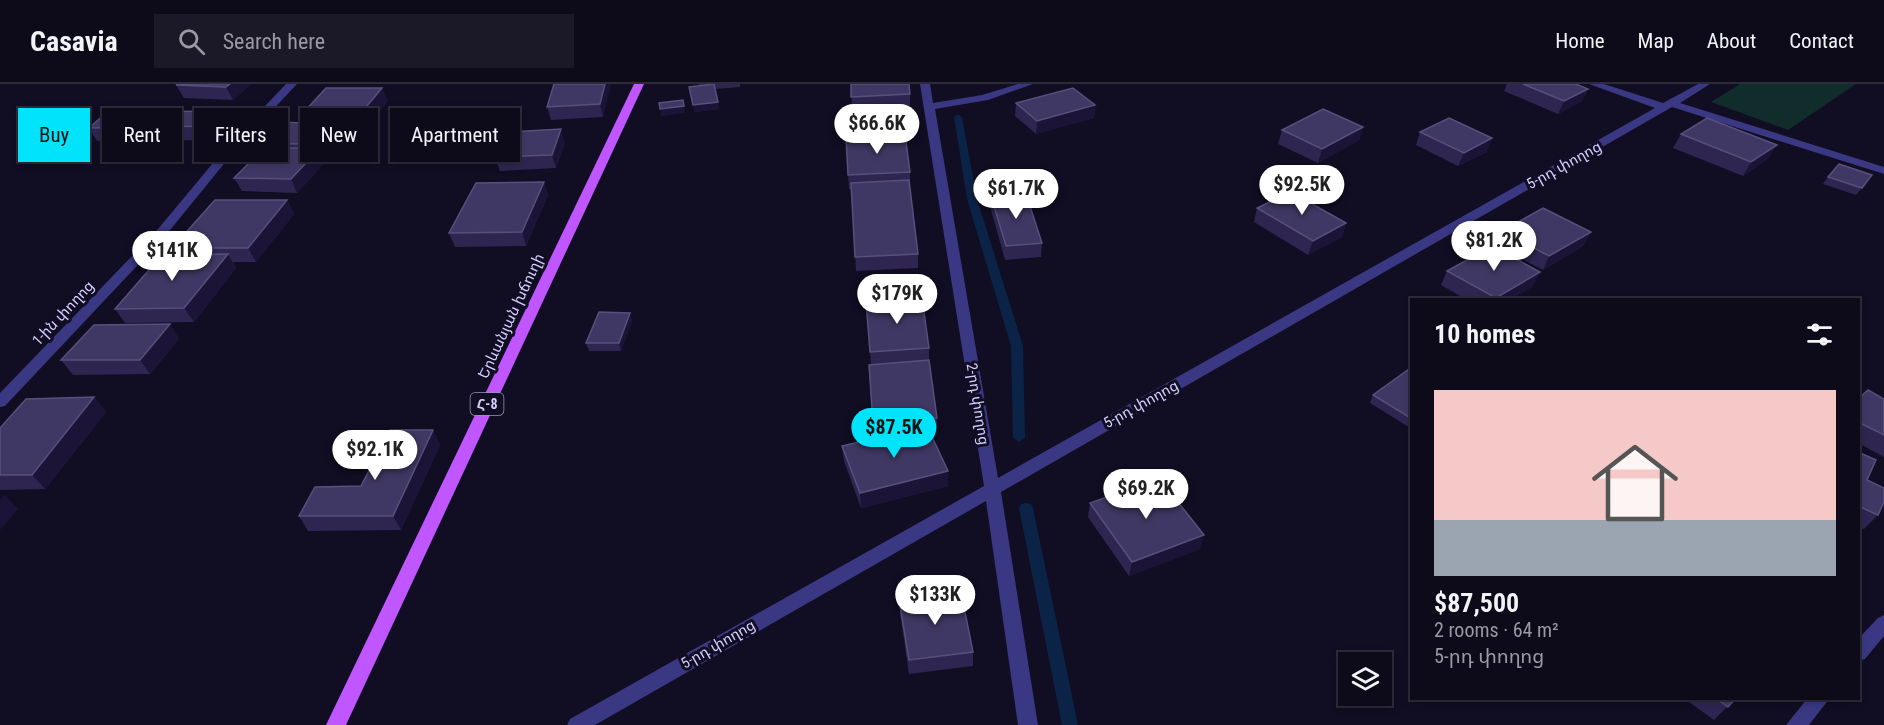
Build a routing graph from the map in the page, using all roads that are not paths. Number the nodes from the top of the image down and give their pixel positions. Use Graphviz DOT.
graph roads {
  1 [pos="292,84"];
  2 [pos="639,84"];
  3 [pos="925,84"];
  4 [pos="1028,84"];
  5 [pos="1594,84"];
  6 [pos="1705,84"];
  7 [pos="1670,106"];
  8 [pos="930,107"];
  9 [pos="1884,171"];
  10 [pos="0,402"];
  11 [pos="992,488"];
  12 [pos="1884,623"];
  13 [pos="1860,651"];
  14 [pos="1818,700"];
  15 [pos="336,725"];
  16 [pos="577,725"];
  17 [pos="1028,725"];
  18 [pos="1796,725"];
  1 -- 10 [label="street, 1-ին փողոց"];
  2 -- 15 [label="main road, Երևանյան խճուղի / Հ-8"];
  3 -- 8 [label="street, 2-րդ փողոց"];
  4 -- 8 [label="street"];
  5 -- 7 [label="street"];
  6 -- 7 [label="street, 5-րդ փողոց"];
  7 -- 9 [label="street"];
  7 -- 11 [label="street, 5-րդ փողոց"];
  8 -- 11 [label="street, 2-րդ փողոց"];
  11 -- 16 [label="street, 5-րդ փողոց"];
  11 -- 17 [label="street, 2-րդ փողոց"];
  12 -- 13 [label="street"];
  14 -- 18 [label="street"];
}
